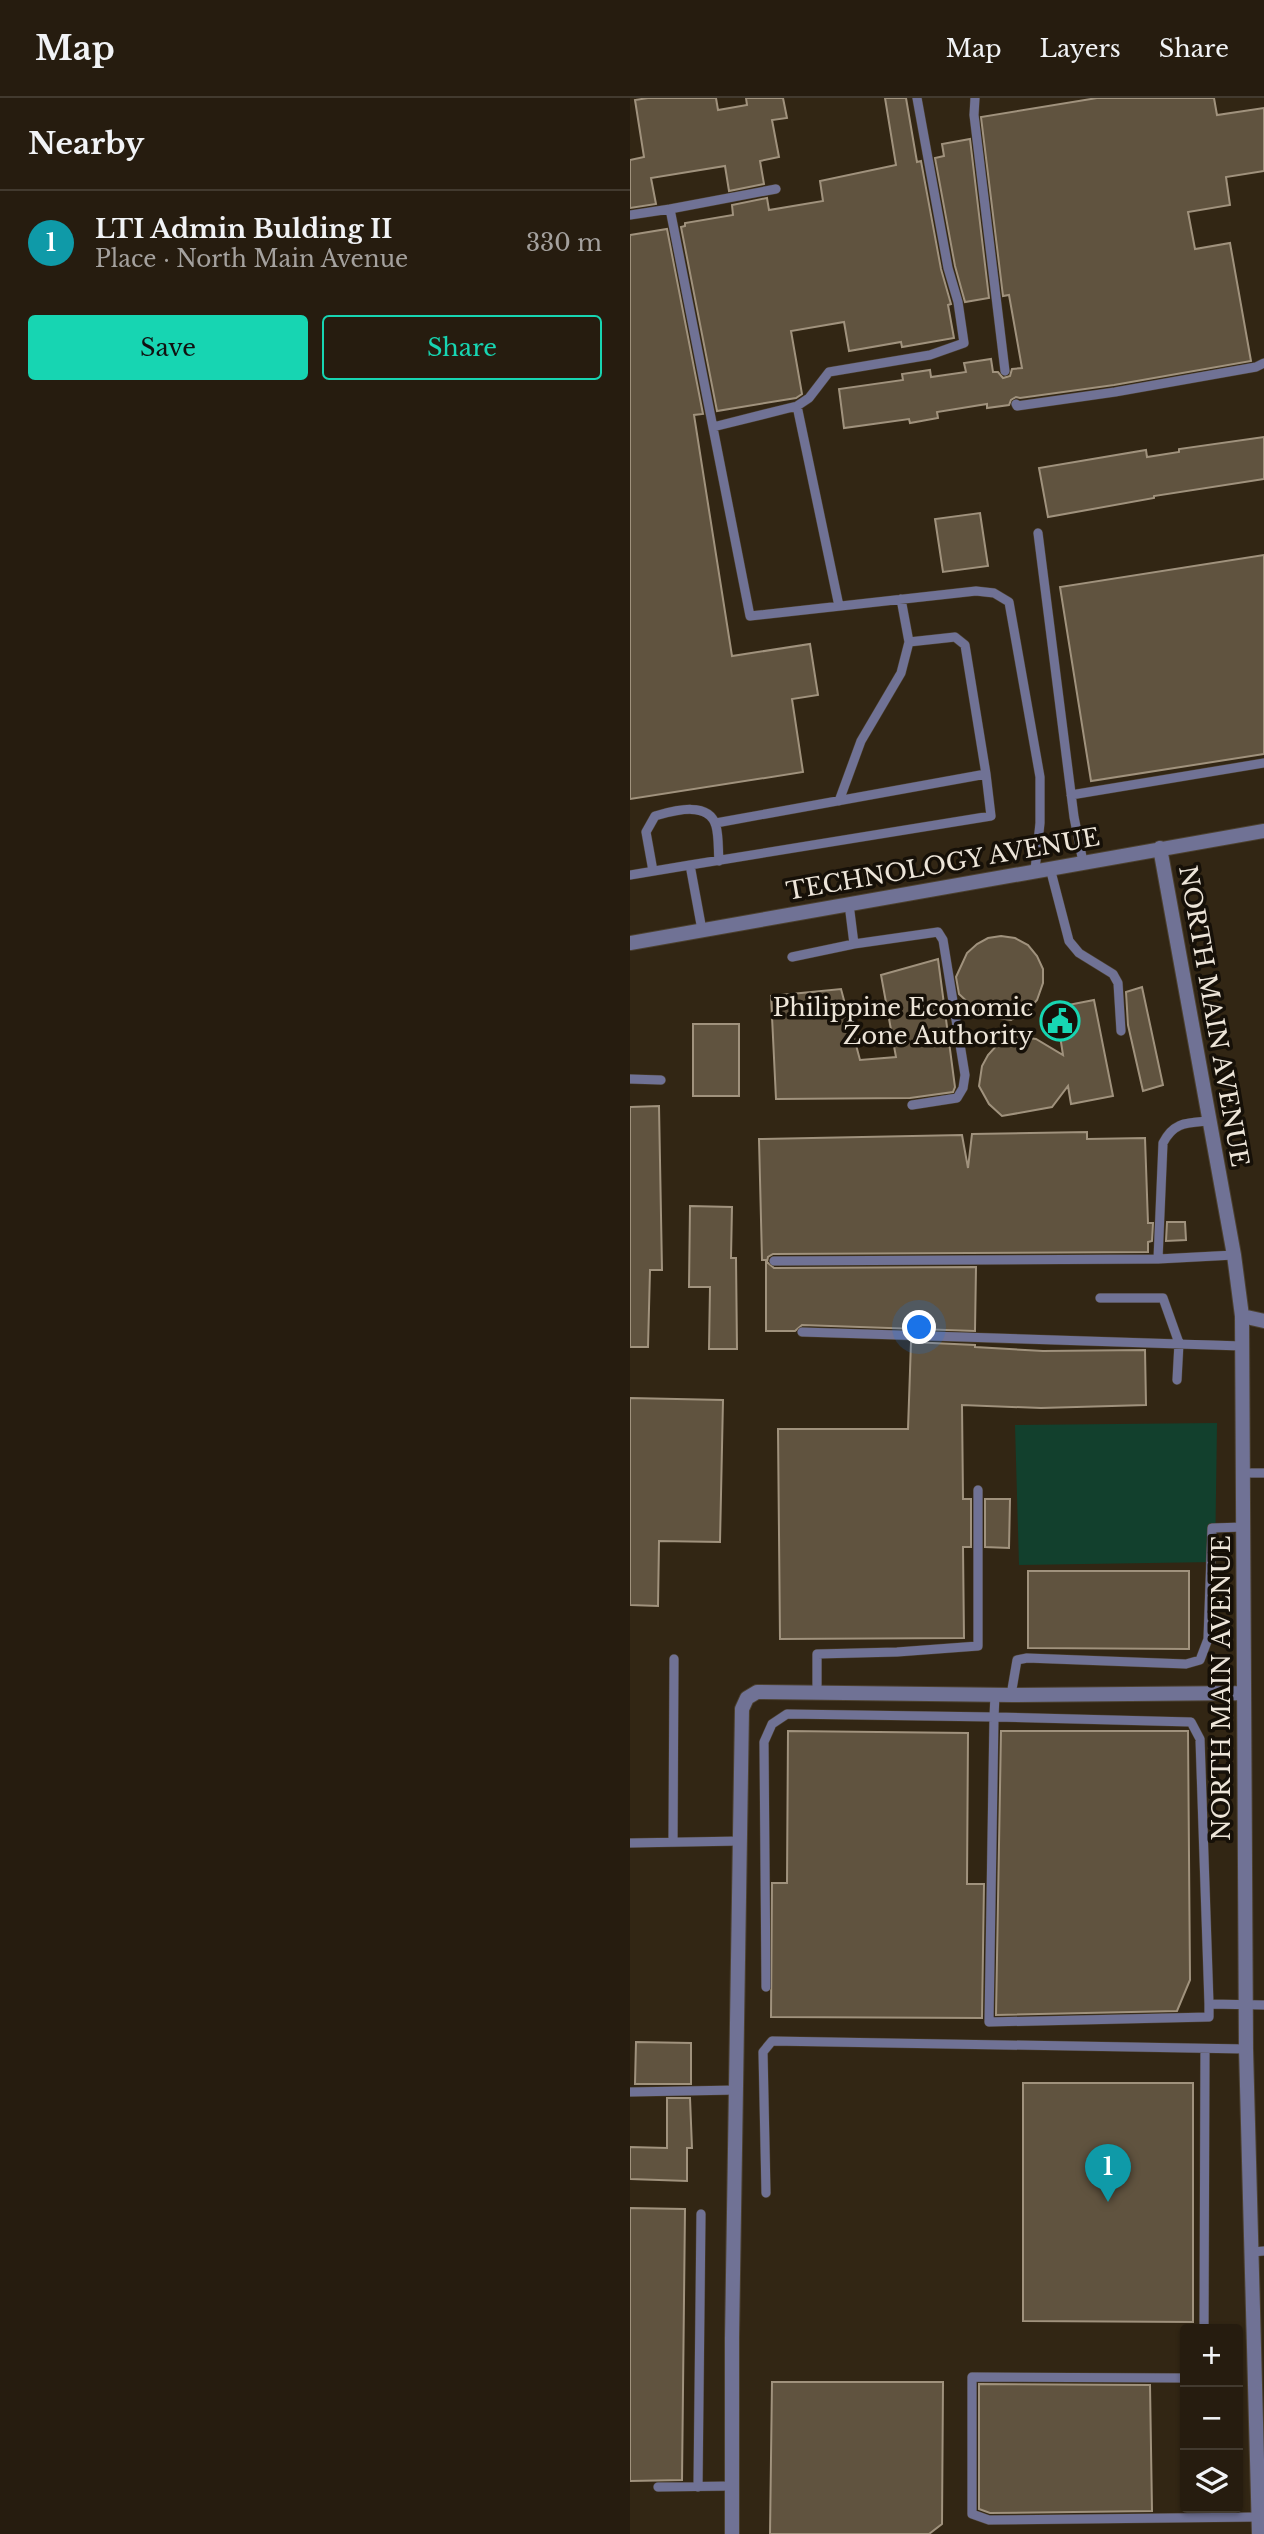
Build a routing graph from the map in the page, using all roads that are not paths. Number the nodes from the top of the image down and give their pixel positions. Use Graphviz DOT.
graph roads {
  1 [pos="917,98"];
  2 [pos="975,98"];
  3 [pos="776,189"];
  4 [pos="670,209"];
  5 [pos="630,215"];
  6 [pos="1264,363"];
  7 [pos="1005,370"];
  8 [pos="1016,404"];
  9 [pos="797,406"];
  10 [pos="713,427"];
  11 [pos="1038,533"];
  12 [pos="901,599"];
  13 [pos="839,606"];
  14 [pos="909,642"];
  15 [pos="1264,763"];
  16 [pos="986,774"];
  17 [pos="1072,795"];
  18 [pos="839,801"];
  19 [pos="716,823"];
  20 [pos="1264,831"];
  21 [pos="1160,848"];
  22 [pos="719,861"];
  23 [pos="1083,862"];
  24 [pos="690,865"];
  25 [pos="1050,867"];
  26 [pos="1035,870"];
  27 [pos="653,871"];
  28 [pos="630,875"];
  29 [pos="849,904"];
  30 [pos="702,930"];
  31 [pos="630,943"];
  32 [pos="854,944"];
  33 [pos="792,957"];
  34 [pos="1121,1031"];
  35 [pos="630,1079"];
  36 [pos="661,1080"];
  37 [pos="912,1105"];
  38 [pos="1210,1121"];
  39 [pos="1234,1255"];
  40 [pos="1158,1259"];
  41 [pos="774,1261"];
  42 [pos="1100,1298"];
  43 [pos="1242,1316"];
  44 [pos="1264,1321"];
  45 [pos="802,1332"];
  46 [pos="1179,1343"];
  47 [pos="1242,1346"];
  48 [pos="1177,1380"];
  49 [pos="1243,1473"];
  50 [pos="1264,1473"];
  51 [pos="978,1490"];
  52 [pos="1243,1527"];
  53 [pos="674,1660"];
  54 [pos="1244,1693"];
  55 [pos="817,1694"];
  56 [pos="995,1695"];
  57 [pos="1011,1695"];
  58 [pos="994,1717"];
  59 [pos="741,1841"];
  60 [pos="673,1842"];
  61 [pos="630,1843"];
  62 [pos="766,1987"];
  63 [pos="1209,2004"];
  64 [pos="1264,2005"];
  65 [pos="1246,2006"];
  66 [pos="1205,2049"];
  67 [pos="1246,2049"];
  68 [pos="737,2090"];
  69 [pos="630,2092"];
  70 [pos="766,2193"];
  71 [pos="701,2214"];
  72 [pos="1258,2251"];
  73 [pos="1204,2324"];
  74 [pos="1180,2378"];
  75 [pos="732,2486"];
  76 [pos="658,2487"];
  77 [pos="698,2487"];
  78 [pos="1207,2513"];
  79 [pos="1258,2517"];
  80 [pos="732,2534"];
  81 [pos="1259,2534"];
  1 -- 9 [label="lane"];
  2 -- 7 [label="lane"];
  3 -- 4 [label="lane"];
  4 -- 5 [label="lane"];
  4 -- 10 [label="lane"];
  6 -- 8 [label="lane"];
  9 -- 10 [label="lane"];
  9 -- 13 [label="lane"];
  10 -- 13 [label="lane"];
  11 -- 17 [label="lane"];
  12 -- 13 [label="lane"];
  12 -- 14 [label="lane"];
  12 -- 26 [label="lane"];
  14 -- 16 [label="lane"];
  14 -- 18 [label="lane"];
  15 -- 17 [label="lane"];
  16 -- 18 [label="lane"];
  16 -- 22 [label="lane"];
  17 -- 23 [label="lane"];
  18 -- 19 [label="lane"];
  19 -- 22 [label="lane"];
  19 -- 27 [label="lane"];
  20 -- 21 [label="street, TECHNOLOGY AVENUE"];
  21 -- 23 [label="street, TECHNOLOGY AVENUE"];
  21 -- 38 [label="street, NORTH MAIN AVENUE"];
  22 -- 24 [label="lane"];
  23 -- 25 [label="street, TECHNOLOGY AVENUE"];
  24 -- 27 [label="lane"];
  24 -- 30 [label="lane"];
  25 -- 26 [label="street, TECHNOLOGY AVENUE"];
  25 -- 34 [label="lane"];
  26 -- 29 [label="street, TECHNOLOGY AVENUE"];
  27 -- 28 [label="lane"];
  29 -- 30 [label="street, TECHNOLOGY AVENUE"];
  29 -- 32 [label="lane"];
  30 -- 31 [label="street, TECHNOLOGY AVENUE"];
  32 -- 33 [label="lane"];
  32 -- 37 [label="lane"];
  35 -- 36 [label="lane"];
  38 -- 39 [label="street, NORTH MAIN AVENUE"];
  38 -- 40 [label="lane"];
  39 -- 40 [label="lane"];
  39 -- 43 [label="street, NORTH MAIN AVENUE"];
  40 -- 41 [label="lane"];
  42 -- 46 [label="lane"];
  43 -- 44 [label="street"];
  43 -- 47 [label="street, NORTH MAIN AVENUE"];
  45 -- 46 [label="lane"];
  46 -- 47 [label="lane"];
  46 -- 48 [label="lane"];
  47 -- 49 [label="street, NORTH MAIN AVENUE"];
  49 -- 50 [label="lane"];
  49 -- 52 [label="street, NORTH MAIN AVENUE"];
  51 -- 55 [label="lane"];
  52 -- 54 [label="street, NORTH MAIN AVENUE"];
  52 -- 57 [label="lane"];
  53 -- 60 [label="lane"];
  54 -- 57 [label="street"];
  54 -- 65 [label="street, NORTH MAIN AVENUE"];
  55 -- 56 [label="street"];
  55 -- 59 [label="street"];
  56 -- 57 [label="street"];
  56 -- 58 [label="lane"];
  58 -- 62 [label="lane"];
  58 -- 63 [label="lane"];
  58 -- 63 [label="lane"];
  59 -- 60 [label="lane"];
  59 -- 68 [label="street"];
  60 -- 61 [label="lane"];
  63 -- 65 [label="lane"];
  64 -- 65 [label="lane"];
  65 -- 67 [label="street, NORTH MAIN AVENUE"];
  66 -- 67 [label="lane"];
  66 -- 70 [label="lane"];
  66 -- 73 [label="lane"];
  67 -- 72 [label="street, NORTH MAIN AVENUE"];
  68 -- 69 [label="lane"];
  68 -- 75 [label="street"];
  71 -- 77 [label="lane"];
  72 -- 79 [label="street, NORTH MAIN AVENUE"];
  74 -- 78 [label="lane"];
  75 -- 77 [label="lane"];
  75 -- 80 [label="street"];
  76 -- 77 [label="lane"];
  78 -- 79 [label="lane"];
  79 -- 81 [label="street, NORTH MAIN AVENUE"];
}
